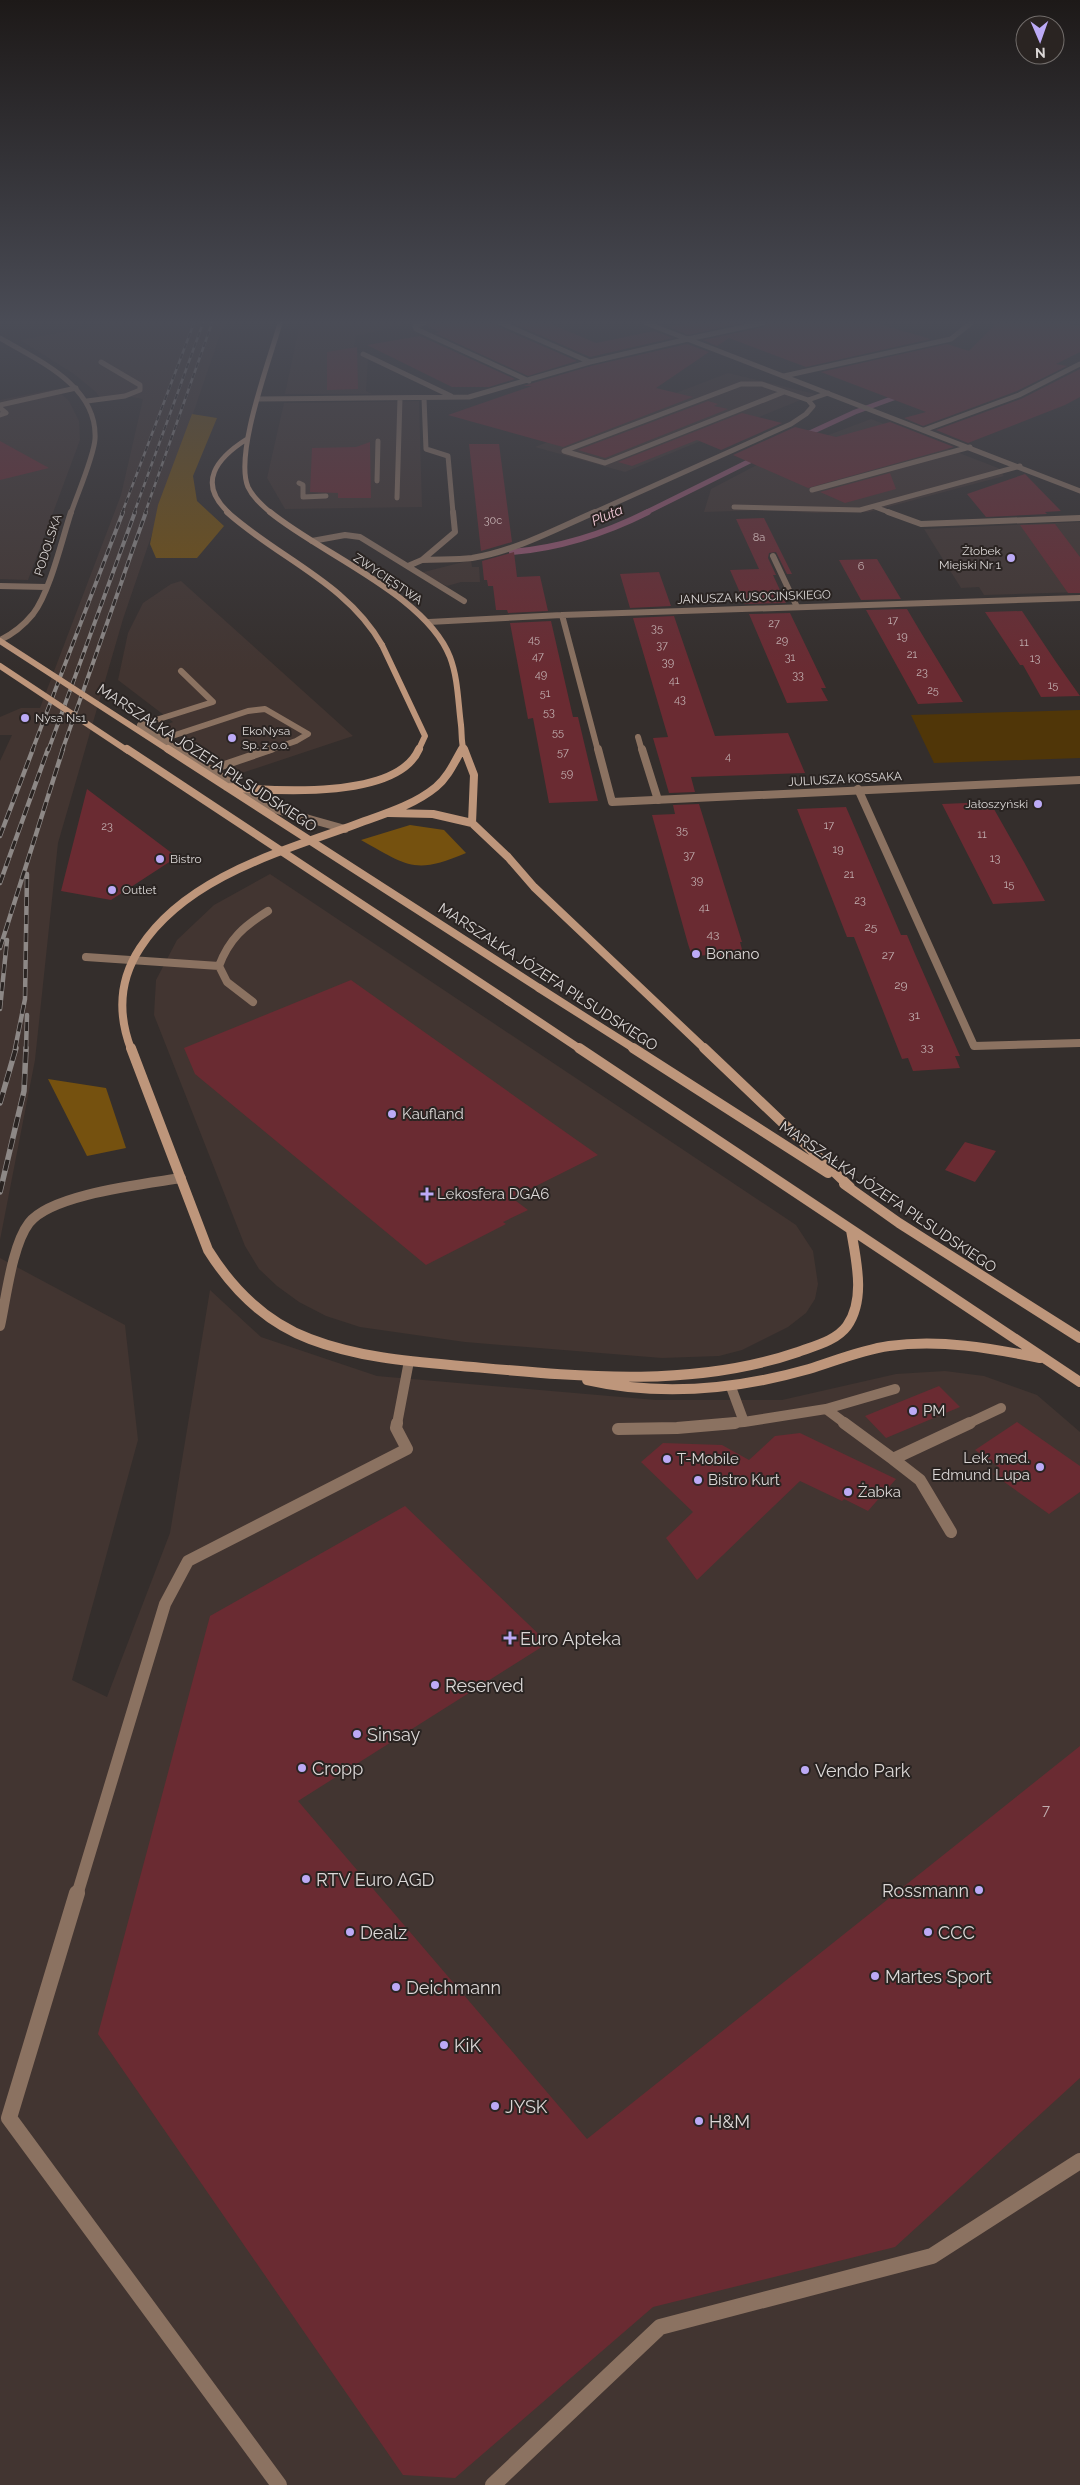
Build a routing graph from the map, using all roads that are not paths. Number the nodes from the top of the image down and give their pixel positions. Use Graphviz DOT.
graph roads {
  1 [pos="94,439"];
  2 [pos="247,439"];
  3 [pos="399,439"];
  4 [pos="426,439"];
  5 [pos="595,439"];
  6 [pos="664,439"];
  7 [pos="759,439"];
  8 [pos="948,439"];
  9 [pos="378,441"];
  10 [pos="970,447"];
  11 [pos="1020,466"];
  12 [pos="377,480"];
  13 [pos="299,483"];
  14 [pos="812,490"];
  15 [pos="1080,491"];
  16 [pos="326,496"];
  17 [pos="397,498"];
  18 [pos="734,507"];
  19 [pos="875,507"];
  20 [pos="1080,518"];
  21 [pos="312,541"];
  22 [pos="773,556"];
  23 [pos="422,560"];
  24 [pos="408,566"];
  25 [pos="0,586"];
  26 [pos="46,587"];
  27 [pos="1080,598"];
  28 [pos="464,602"];
  29 [pos="797,607"];
  30 [pos="562,615"];
  31 [pos="429,622"];
  32 [pos="0,640"];
  33 [pos="0,666"];
  34 [pos="181,671"];
  35 [pos="638,737"];
  36 [pos="163,739"];
  37 [pos="463,747"];
  38 [pos="210,770"];
  39 [pos="1080,780"];
  40 [pos="225,787"];
  41 [pos="858,789"];
  42 [pos="658,800"];
  43 [pos="386,813"];
  44 [pos="472,823"];
  45 [pos="345,829"];
  46 [pos="268,911"];
  47 [pos="86,957"];
  48 [pos="132,960"];
  49 [pos="219,966"];
  50 [pos="253,1002"];
  51 [pos="1080,1043"];
  52 [pos="181,1178"];
  53 [pos="850,1187"];
  54 [pos="851,1230"];
  55 [pos="0,1326"];
  56 [pos="1080,1338"];
  57 [pos="1047,1359"];
  58 [pos="409,1361"];
  59 [pos="574,1376"];
  60 [pos="1080,1382"];
  61 [pos="731,1387"];
  62 [pos="895,1389"];
  63 [pos="1001,1408"];
  64 [pos="826,1409"];
  65 [pos="744,1422"];
  66 [pos="618,1429"];
  67 [pos="893,1459"];
  68 [pos="950,1532"];
  69 [pos="1080,2162"];
  70 [pos="280,2485"];
  71 [pos="493,2485"];
  1 -- 26 [label="street, PODOLSKA"];
  2 -- 21 [label="main road, ZWYCIĘSTWA"];
  2 -- 40 [label="main road, bridge"];
  3 -- 17 [label="street"];
  4 -- 23 [label="street"];
  5 -- 6 [label="street"];
  7 -- 23 [label="street"];
  8 -- 10 [label="street"];
  9 -- 12 [label="street"];
  10 -- 11 [label="street"];
  10 -- 14 [label="street"];
  11 -- 15 [label="street"];
  11 -- 19 [label="street"];
  13 -- 16 [label="street"];
  18 -- 19 [label="street"];
  19 -- 20 [label="street"];
  21 -- 24 [label="street"];
  21 -- 31 [label="main road, ZWYCIĘSTWA"];
  22 -- 29 [label="street"];
  23 -- 24 [label="street"];
  24 -- 28 [label="street"];
  25 -- 26 [label="street"];
  26 -- 32 [label="street, PODOLSKA"];
  27 -- 29 [label="street, JANUSZA KUSOCIŃSKIEGO"];
  29 -- 30 [label="street, JANUSZA KUSOCIŃSKIEGO"];
  30 -- 31 [label="street, JANUSZA KUSOCIŃSKIEGO"];
  30 -- 42 [label="street, JULIUSZA KOSSAKA"];
  31 -- 37 [label="main road, ZWYCIĘSTWA"];
  32 -- 40 [label="main road, MARSZAŁKA JÓZEFA PIŁSUDSKIEGO, bridge"];
  33 -- 54 [label="main road, bridge"];
  34 -- 36 [label="street"];
  35 -- 42 [label="street"];
  36 -- 38 [label="street"];
  36 -- 38 [label="street"];
  37 -- 43 [label="main road"];
  37 -- 44 [label="main road, ZWYCIĘSTWA"];
  38 -- 45 [label="street"];
  39 -- 41 [label="street, JULIUSZA KOSSAKA"];
  40 -- 53 [label="main road, MARSZAŁKA JÓZEFA PIŁSUDSKIEGO, bridge"];
  41 -- 42 [label="street, JULIUSZA KOSSAKA"];
  41 -- 51 [label="street"];
  43 -- 44 [label="main road"];
  43 -- 45 [label="main road"];
  44 -- 53 [label="main road"];
  45 -- 48 [label="main road"];
  46 -- 49 [label="street"];
  47 -- 48 [label="street"];
  48 -- 49 [label="street"];
  48 -- 52 [label="main road"];
  49 -- 50 [label="street"];
  52 -- 55 [label="street"];
  52 -- 58 [label="main road"];
  53 -- 56 [label="main road, MARSZAŁKA JÓZEFA PIŁSUDSKIEGO"];
  54 -- 57 [label="main road"];
  54 -- 59 [label="main road"];
  57 -- 60 [label="main road"];
  57 -- 61 [label="main road"];
  58 -- 59 [label="main road"];
  58 -- 70 [label="street"];
  59 -- 61 [label="main road"];
  61 -- 65 [label="street"];
  62 -- 64 [label="street"];
  63 -- 67 [label="street"];
  64 -- 65 [label="street"];
  64 -- 67 [label="street"];
  65 -- 66 [label="street"];
  67 -- 68 [label="street"];
  69 -- 71 [label="street"];
}
